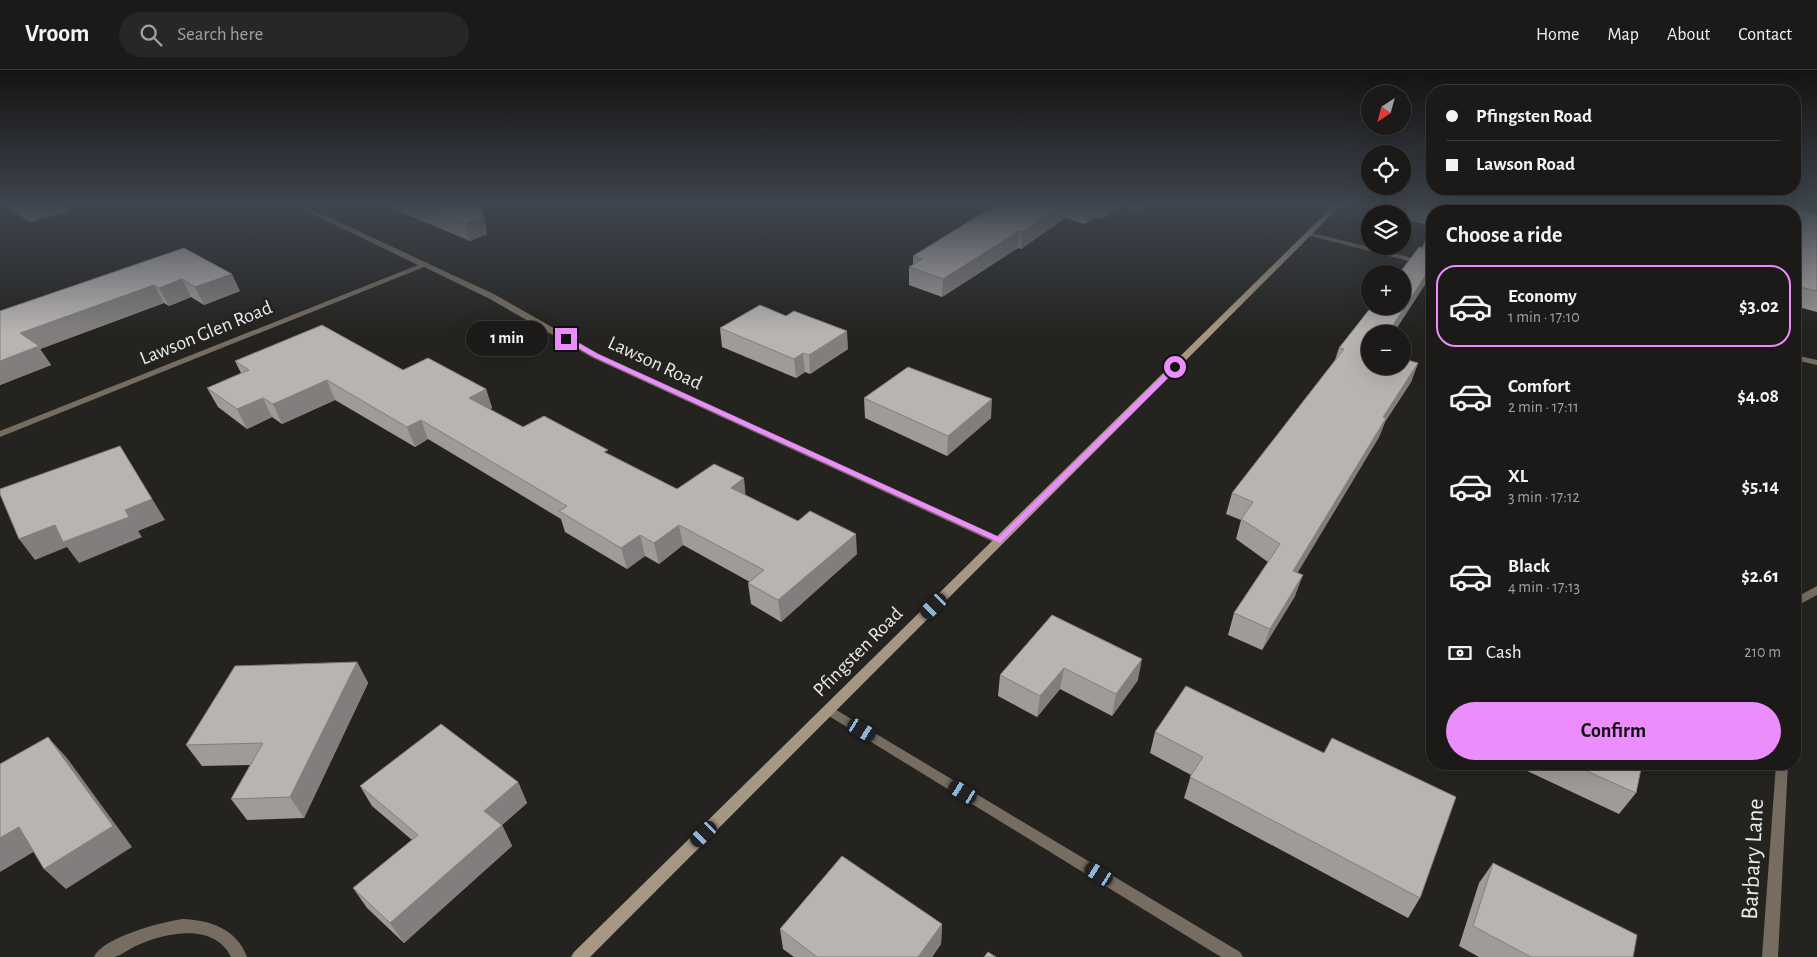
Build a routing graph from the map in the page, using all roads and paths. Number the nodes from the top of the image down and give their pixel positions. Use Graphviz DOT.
graph roads {
  1 [pos="391,248"];
  2 [pos="1295,248"];
  3 [pos="1366,248"];
  4 [pos="1426,263"];
  5 [pos="426,264"];
  6 [pos="1801,358"];
  7 [pos="1817,362"];
  8 [pos="0,434"];
  9 [pos="1000,541"];
  10 [pos="1817,590"];
  11 [pos="1801,599"];
  12 [pos="828,710"];
  13 [pos="1782,770"];
  14 [pos="102,957"];
  15 [pos="239,957"];
  16 [pos="579,957"];
  17 [pos="1235,957"];
  18 [pos="1770,957"];
  1 -- 5 [label="street, Lawson Road"];
  2 -- 9 [label="main road, Pfingsten Road"];
  3 -- 4 [label="street"];
  5 -- 8 [label="street, Lawson Glen Road"];
  5 -- 9 [label="street, Lawson Road"];
  6 -- 7 [label="street"];
  9 -- 12 [label="main road, Pfingsten Road"];
  10 -- 11 [label="street"];
  12 -- 16 [label="main road, Pfingsten Road"];
  12 -- 17 [label="street"];
  13 -- 18 [label="street, Barbary Lane"];
  14 -- 15 [label="street"];
}
